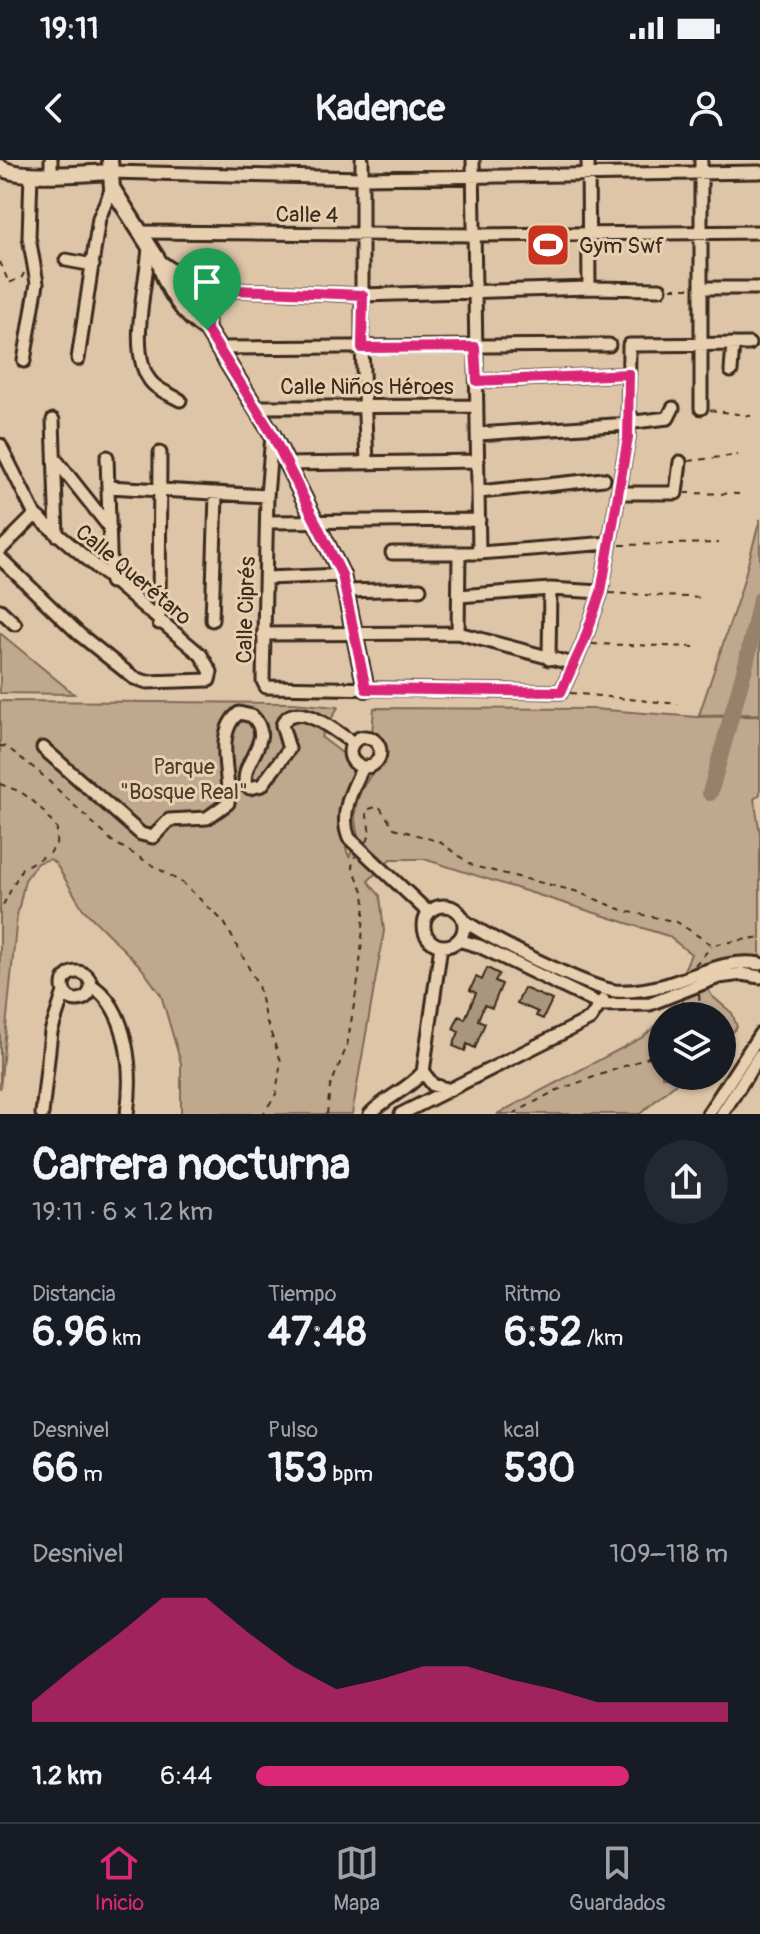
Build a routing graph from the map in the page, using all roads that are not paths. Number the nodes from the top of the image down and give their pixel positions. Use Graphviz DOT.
graph roads {
  1 [pos="362,160"];
  2 [pos="473,160"];
  3 [pos="588,160"];
  4 [pos="51,166"];
  5 [pos="110,166"];
  6 [pos="701,166"];
  7 [pos="0,167"];
  8 [pos="760,172"];
  9 [pos="31,173"];
  10 [pos="587,173"];
  11 [pos="473,177"];
  12 [pos="362,178"];
  13 [pos="112,188"];
  14 [pos="701,231"];
  15 [pos="139,232"];
  16 [pos="760,232"];
  17 [pos="363,234"];
  18 [pos="588,234"];
  19 [pos="476,235"];
  20 [pos="149,247"];
  21 [pos="66,260"];
  22 [pos="160,263"];
  23 [pos="93,265"];
  24 [pos="185,288"];
  25 [pos="589,288"];
  26 [pos="702,288"];
  27 [pos="760,288"];
  28 [pos="660,289"];
  29 [pos="476,291"];
  30 [pos="363,295"];
  31 [pos="207,330"];
  32 [pos="701,342"];
  33 [pos="733,344"];
  34 [pos="749,344"];
  35 [pos="609,345"];
  36 [pos="475,347"];
  37 [pos="218,348"];
  38 [pos="362,348"];
  39 [pos="78,359"];
  40 [pos="24,361"];
  41 [pos="731,371"];
  42 [pos="629,374"];
  43 [pos="477,381"];
  44 [pos="180,400"];
  45 [pos="366,404"];
  46 [pos="477,406"];
  47 [pos="257,407"];
  48 [pos="673,408"];
  49 [pos="701,408"];
  50 [pos="629,418"];
  51 [pos="53,420"];
  52 [pos="272,434"];
  53 [pos="478,434"];
  54 [pos="0,445"];
  55 [pos="160,453"];
  56 [pos="107,457"];
  57 [pos="56,460"];
  58 [pos="478,461"];
  59 [pos="367,462"];
  60 [pos="680,462"];
  61 [pos="287,464"];
  62 [pos="604,479"];
  63 [pos="109,487"];
  64 [pos="162,492"];
  65 [pos="479,492"];
  66 [pos="618,493"];
  67 [pos="216,495"];
  68 [pos="267,496"];
  69 [pos="35,515"];
  70 [pos="314,520"];
  71 [pos="479,520"];
  72 [pos="268,522"];
  73 [pos="110,528"];
  74 [pos="57,535"];
  75 [pos="617,544"];
  76 [pos="0,550"];
  77 [pos="392,553"];
  78 [pos="459,553"];
  79 [pos="479,553"];
  80 [pos="0,558"];
  81 [pos="342,575"];
  82 [pos="266,578"];
  83 [pos="111,582"];
  84 [pos="420,589"];
  85 [pos="550,589"];
  86 [pos="346,591"];
  87 [pos="601,592"];
  88 [pos="459,596"];
  89 [pos="0,610"];
  90 [pos="212,620"];
  91 [pos="159,623"];
  92 [pos="15,624"];
  93 [pos="356,633"];
  94 [pos="458,633"];
  95 [pos="263,634"];
  96 [pos="549,659"];
  97 [pos="573,664"];
  98 [pos="366,689"];
  99 [pos="353,743"];
  100 [pos="43,748"];
  101 [pos="363,767"];
  102 [pos="429,913"];
  103 [pos="463,920"];
  104 [pos="458,940"];
  105 [pos="441,946"];
  106 [pos="760,964"];
  107 [pos="760,977"];
  108 [pos="91,985"];
  109 [pos="605,988"];
  110 [pos="64,992"];
  111 [pos="601,1005"];
  112 [pos="760,1034"];
  113 [pos="760,1055"];
  114 [pos="423,1072"];
  115 [pos="447,1089"];
  116 [pos="42,1114"];
  117 [pos="127,1114"];
  118 [pos="370,1114"];
  119 [pos="401,1114"];
  120 [pos="708,1114"];
  121 [pos="722,1114"];
  1 -- 12 [label="street"];
  2 -- 11 [label="street"];
  3 -- 10 [label="street"];
  4 -- 5 [label="main road"];
  4 -- 9 [label="main road"];
  5 -- 12 [label="street"];
  5 -- 13 [label="main road"];
  6 -- 8 [label="street"];
  6 -- 10 [label="street"];
  6 -- 14 [label="street"];
  7 -- 9 [label="main road"];
  9 -- 40 [label="street"];
  10 -- 11 [label="street"];
  10 -- 18 [label="street"];
  11 -- 12 [label="street"];
  11 -- 19 [label="street"];
  12 -- 17 [label="street"];
  13 -- 15 [label="main road"];
  13 -- 23 [label="street"];
  14 -- 16 [label="street, Calle 4"];
  14 -- 18 [label="street, Calle 4"];
  14 -- 26 [label="street"];
  15 -- 17 [label="street, Calle 4"];
  15 -- 20 [label="main road"];
  17 -- 19 [label="street, Calle 4"];
  17 -- 30 [label="street"];
  18 -- 19 [label="street, Calle 4"];
  18 -- 25 [label="street"];
  19 -- 29 [label="street"];
  20 -- 22 [label="main road"];
  20 -- 44 [label="street"];
  21 -- 23 [label="street"];
  22 -- 24 [label="main road"];
  22 -- 31 [label="main road"];
  23 -- 39 [label="street"];
  24 -- 30 [label="street"];
  24 -- 31 [label="main road"];
  25 -- 28 [label="street"];
  25 -- 29 [label="street"];
  26 -- 27 [label="street"];
  26 -- 32 [label="street"];
  29 -- 30 [label="street"];
  29 -- 36 [label="street"];
  30 -- 38 [label="street"];
  31 -- 37 [label="main road"];
  32 -- 33 [label="street"];
  32 -- 42 [label="street"];
  32 -- 49 [label="street"];
  33 -- 34 [label="street"];
  33 -- 41 [label="street"];
  35 -- 36 [label="street"];
  36 -- 38 [label="street"];
  36 -- 43 [label="street"];
  37 -- 38 [label="street"];
  37 -- 47 [label="main road"];
  38 -- 45 [label="street"];
  42 -- 43 [label="street"];
  42 -- 50 [label="street"];
  43 -- 46 [label="street"];
  45 -- 46 [label="street, Calle Niños Héroes"];
  45 -- 47 [label="street, Calle Niños Héroes"];
  45 -- 59 [label="street"];
  46 -- 53 [label="street"];
  47 -- 52 [label="main road"];
  48 -- 50 [label="street"];
  50 -- 53 [label="street"];
  50 -- 66 [label="street"];
  51 -- 57 [label="street"];
  52 -- 61 [label="main road"];
  52 -- 68 [label="street, Calle Ciprés"];
  53 -- 58 [label="street"];
  54 -- 69 [label="street, Calle Querétaro"];
  55 -- 64 [label="street"];
  56 -- 63 [label="street"];
  57 -- 73 [label="street"];
  57 -- 74 [label="street"];
  58 -- 59 [label="street"];
  58 -- 65 [label="street"];
  59 -- 61 [label="street"];
  60 -- 66 [label="street"];
  61 -- 70 [label="main road"];
  62 -- 65 [label="street"];
  63 -- 64 [label="street"];
  63 -- 73 [label="street"];
  64 -- 67 [label="street"];
  64 -- 91 [label="street"];
  65 -- 71 [label="street"];
  66 -- 75 [label="street"];
  67 -- 68 [label="street"];
  67 -- 90 [label="street"];
  68 -- 72 [label="street, Calle Ciprés"];
  69 -- 74 [label="street, Calle Querétaro"];
  69 -- 76 [label="street"];
  70 -- 71 [label="street"];
  70 -- 72 [label="street"];
  70 -- 81 [label="main road"];
  71 -- 79 [label="street"];
  72 -- 82 [label="street, Calle Ciprés"];
  73 -- 83 [label="street"];
  74 -- 83 [label="street, Calle Querétaro"];
  75 -- 79 [label="street"];
  75 -- 87 [label="street"];
  77 -- 78 [label="street"];
  78 -- 79 [label="street"];
  78 -- 88 [label="street"];
  80 -- 91 [label="street, Calle Querétaro"];
  81 -- 82 [label="street"];
  81 -- 86 [label="main road"];
  82 -- 95 [label="street, Calle Ciprés"];
  83 -- 91 [label="street, Calle Querétaro"];
  84 -- 86 [label="street"];
  85 -- 87 [label="street"];
  85 -- 88 [label="street"];
  85 -- 96 [label="street"];
  86 -- 93 [label="main road"];
  87 -- 97 [label="street"];
  88 -- 94 [label="street"];
  89 -- 92 [label="street"];
  93 -- 94 [label="street"];
  93 -- 95 [label="street"];
  93 -- 98 [label="main road"];
  94 -- 96 [label="street"];
  95 -- 98 [label="street, Calle Ciprés"];
  96 -- 97 [label="street"];
  97 -- 98 [label="street"];
  99 -- 100 [label="street"];
  99 -- 101 [label="street"];
  99 -- 101 [label="street"];
  101 -- 102 [label="street"];
  102 -- 103 [label="street"];
  102 -- 105 [label="street"];
  103 -- 104 [label="street"];
  103 -- 109 [label="street"];
  104 -- 105 [label="street"];
  104 -- 111 [label="street"];
  105 -- 114 [label="street"];
  106 -- 109 [label="street"];
  107 -- 111 [label="street"];
  108 -- 110 [label="street"];
  108 -- 110 [label="street"];
  108 -- 117 [label="street"];
  109 -- 111 [label="street"];
  110 -- 116 [label="street"];
  111 -- 115 [label="street"];
  112 -- 120 [label="street"];
  113 -- 121 [label="street"];
  114 -- 115 [label="street"];
  114 -- 118 [label="street"];
  115 -- 119 [label="street"];
}
